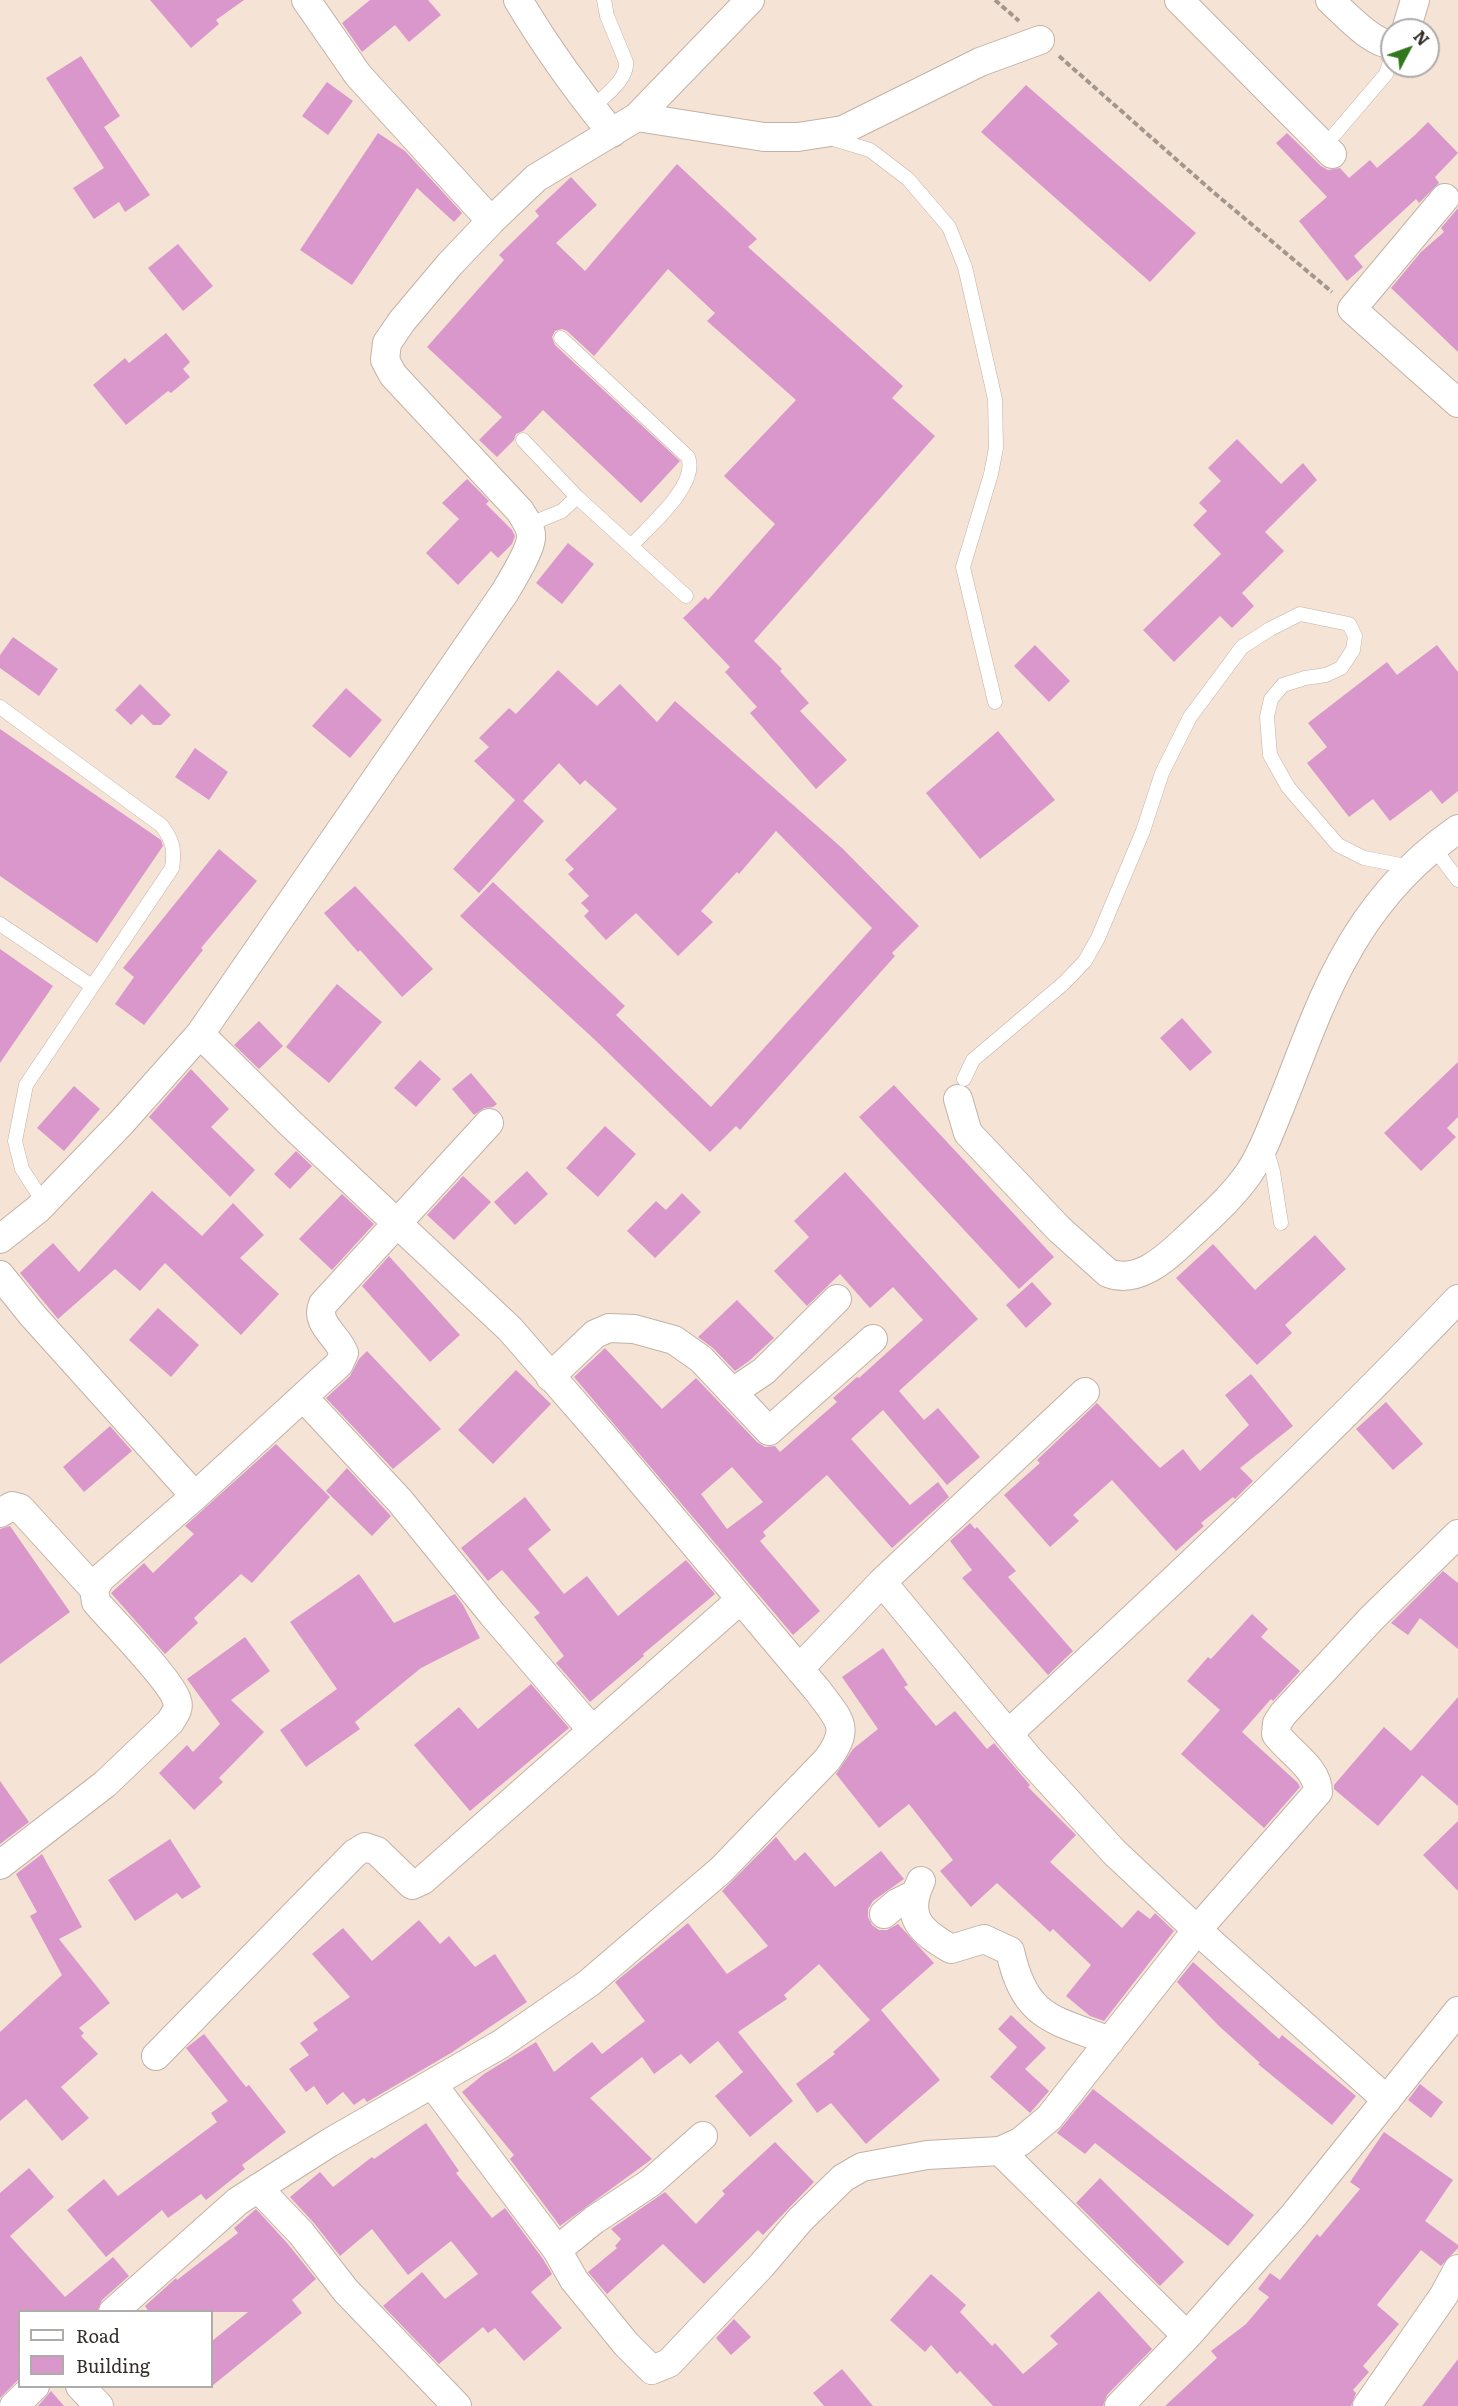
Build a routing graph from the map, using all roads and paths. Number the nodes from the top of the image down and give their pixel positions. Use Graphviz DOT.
graph roads {
  1 [pos="306,0"];
  2 [pos="518,0"];
  3 [pos="604,0"];
  4 [pos="750,0"];
  5 [pos="995,0"];
  6 [pos="1179,0"];
  7 [pos="1330,0"];
  8 [pos="1415,0"];
  9 [pos="1406,18"];
  10 [pos="1380,38"];
  11 [pos="1040,40"];
  12 [pos="1383,78"];
  13 [pos="592,108"];
  14 [pos="637,117"];
  15 [pos="612,133"];
  16 [pos="817,134"];
  17 [pos="1333,145"];
  18 [pos="1445,198"];
  19 [pos="491,221"];
  20 [pos="1352,309"];
  21 [pos="561,338"];
  22 [pos="1454,390"];
  23 [pos="523,440"];
  24 [pos="577,497"];
  25 [pos="528,525"];
  26 [pos="631,546"];
  27 [pos="686,596"];
  28 [pos="995,702"];
  29 [pos="0,707"];
  30 [pos="1458,829"];
  31 [pos="1434,848"];
  32 [pos="1411,867"];
  33 [pos="1458,880"];
  34 [pos="0,924"];
  35 [pos="92,987"];
  36 [pos="200,1034"];
  37 [pos="961,1089"];
  38 [pos="489,1123"];
  39 [pos="1264,1143"];
  40 [pos="44,1203"];
  41 [pos="1281,1223"];
  42 [pos="396,1224"];
  43 [pos="0,1239"];
  44 [pos="0,1275"];
  45 [pos="837,1299"];
  46 [pos="1458,1299"];
  47 [pos="873,1339"];
  48 [pos="550,1377"];
  49 [pos="733,1392"];
  50 [pos="1085,1392"];
  51 [pos="303,1397"];
  52 [pos="195,1496"];
  53 [pos="0,1513"];
  54 [pos="1458,1534"];
  55 [pos="882,1582"];
  56 [pos="94,1589"];
  57 [pos="740,1600"];
  58 [pos="798,1669"];
  59 [pos="592,1730"];
  60 [pos="1008,1734"];
  61 [pos="0,1864"];
  62 [pos="884,1914"];
  63 [pos="1197,1930"];
  64 [pos="1458,2011"];
  65 [pos="1110,2041"];
  66 [pos="156,2056"];
  67 [pos="433,2085"];
  68 [pos="1387,2100"];
  69 [pos="703,2136"];
  70 [pos="1000,2151"];
  71 [pos="258,2188"];
  72 [pos="557,2250"];
  73 [pos="1458,2268"];
  74 [pos="115,2310"];
  75 [pos="1187,2336"];
  76 [pos="33,2388"];
  77 [pos="82,2388"];
  78 [pos="14,2406"];
  79 [pos="99,2406"];
  80 [pos="457,2406"];
  81 [pos="1119,2406"];
  82 [pos="1367,2406"];
  1 -- 19 [label="street"];
  2 -- 13 [label="street"];
  3 -- 13 [label="lane"];
  4 -- 14 [label="street"];
  5 -- 11 [label="path"];
  6 -- 17 [label="street"];
  7 -- 10 [label="street"];
  8 -- 9 [label="street"];
  11 -- 16 [label="street"];
  11 -- 20 [label="path"];
  12 -- 17 [label="lane"];
  13 -- 15 [label="street"];
  14 -- 15 [label="street"];
  14 -- 16 [label="street"];
  15 -- 19 [label="street"];
  16 -- 28 [label="lane"];
  18 -- 20 [label="street"];
  19 -- 25 [label="street"];
  20 -- 22 [label="street"];
  21 -- 26 [label="lane"];
  23 -- 24 [label="lane"];
  24 -- 25 [label="lane"];
  24 -- 26 [label="lane"];
  25 -- 36 [label="street"];
  26 -- 27 [label="lane"];
  29 -- 35 [label="lane"];
  30 -- 31 [label="street"];
  31 -- 32 [label="street"];
  31 -- 33 [label="lane"];
  32 -- 37 [label="lane"];
  32 -- 39 [label="street"];
  34 -- 35 [label="lane"];
  35 -- 40 [label="lane"];
  36 -- 40 [label="street"];
  36 -- 42 [label="street"];
  37 -- 39 [label="street"];
  38 -- 42 [label="street"];
  39 -- 41 [label="lane"];
  40 -- 43 [label="street"];
  42 -- 48 [label="street"];
  42 -- 51 [label="street"];
  44 -- 52 [label="street"];
  45 -- 49 [label="street"];
  46 -- 60 [label="street"];
  47 -- 49 [label="street"];
  48 -- 49 [label="street"];
  48 -- 57 [label="street"];
  50 -- 55 [label="street"];
  51 -- 52 [label="street"];
  51 -- 59 [label="street"];
  52 -- 56 [label="street"];
  53 -- 56 [label="street"];
  54 -- 63 [label="street"];
  55 -- 58 [label="street"];
  55 -- 60 [label="street"];
  56 -- 61 [label="street"];
  57 -- 58 [label="street"];
  57 -- 59 [label="street"];
  58 -- 67 [label="street"];
  59 -- 66 [label="street"];
  60 -- 63 [label="street"];
  62 -- 65 [label="street"];
  63 -- 65 [label="street"];
  63 -- 68 [label="street"];
  64 -- 68 [label="street"];
  65 -- 70 [label="street"];
  67 -- 71 [label="street"];
  67 -- 72 [label="street"];
  68 -- 75 [label="street"];
  69 -- 72 [label="street"];
  70 -- 72 [label="street"];
  70 -- 75 [label="street"];
  71 -- 74 [label="street"];
  71 -- 80 [label="street"];
  73 -- 82 [label="street"];
  75 -- 81 [label="street"];
  76 -- 78 [label="street"];
  77 -- 79 [label="street"];
}
